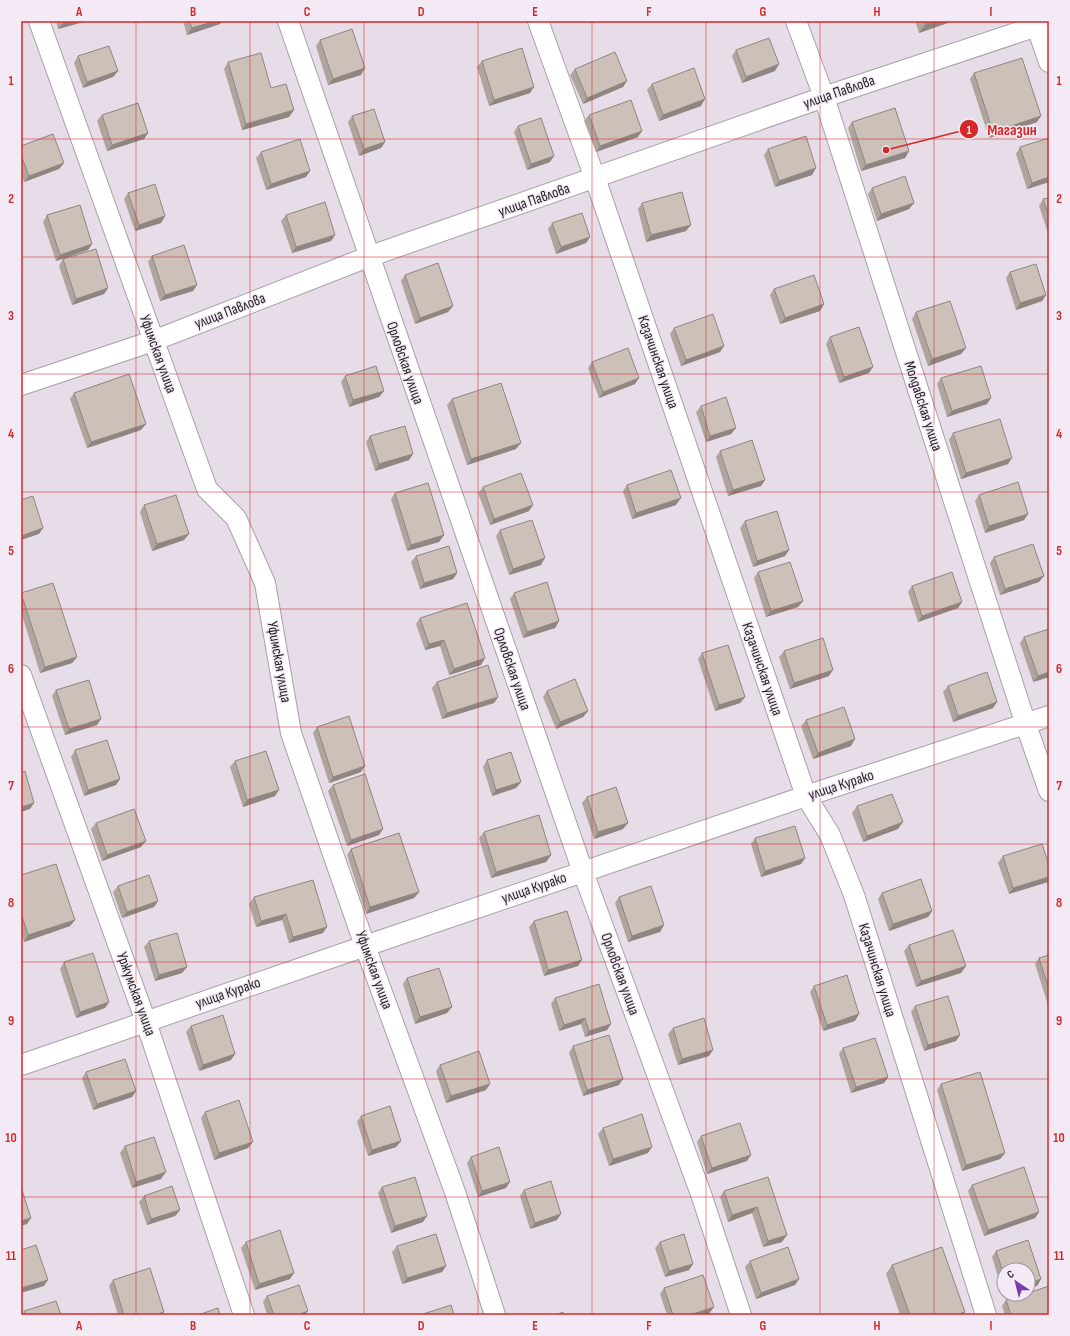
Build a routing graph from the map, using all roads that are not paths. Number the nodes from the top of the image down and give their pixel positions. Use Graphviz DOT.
graph roads {
  1 [pos="39,21"];
  2 [pos="288,21"];
  3 [pos="538,21"];
  4 [pos="796,21"];
  5 [pos="1040,23"];
  6 [pos="1049,62"];
  7 [pos="824,97"];
  8 [pos="595,178"];
  9 [pos="368,257"];
  10 [pos="153,341"];
  11 [pos="21,385"];
  12 [pos="21,675"];
  13 [pos="1049,716"];
  14 [pos="1026,725"];
  15 [pos="1049,791"];
  16 [pos="806,796"];
  17 [pos="582,872"];
  18 [pos="365,946"];
  19 [pos="146,1022"];
  20 [pos="21,1065"];
  21 [pos="244,1315"];
  22 [pos="495,1315"];
  23 [pos="741,1315"];
  24 [pos="986,1315"];
  1 -- 10 [label="street, Уфимская улица"];
  2 -- 9 [label="street, Орловская улица"];
  3 -- 8 [label="street, Казачинская улица"];
  4 -- 7 [label="street, Молдавская улица"];
  5 -- 6 [label="street"];
  5 -- 7 [label="street, улица Павлова"];
  7 -- 8 [label="street, улица Павлова"];
  7 -- 14 [label="street, Молдавская улица"];
  8 -- 9 [label="street, улица Павлова"];
  8 -- 16 [label="street, Казачинская улица"];
  9 -- 10 [label="street, улица Павлова"];
  9 -- 17 [label="street, Орловская улица"];
  10 -- 11 [label="street, улица Павлова"];
  10 -- 18 [label="street, Уфимская улица"];
  12 -- 19 [label="street, Уржумская улица"];
  13 -- 14 [label="street, улица Курако"];
  14 -- 15 [label="street, Молдавская улица"];
  14 -- 16 [label="street, улица Курако"];
  16 -- 17 [label="street, улица Курако"];
  16 -- 24 [label="street, Казачинская улица"];
  17 -- 18 [label="street, улица Курако"];
  17 -- 23 [label="street, Орловская улица"];
  18 -- 19 [label="street, улица Курако"];
  18 -- 22 [label="street, Уфимская улица"];
  19 -- 20 [label="street, улица Курако"];
  19 -- 21 [label="street, Уржумская улица"];
}
